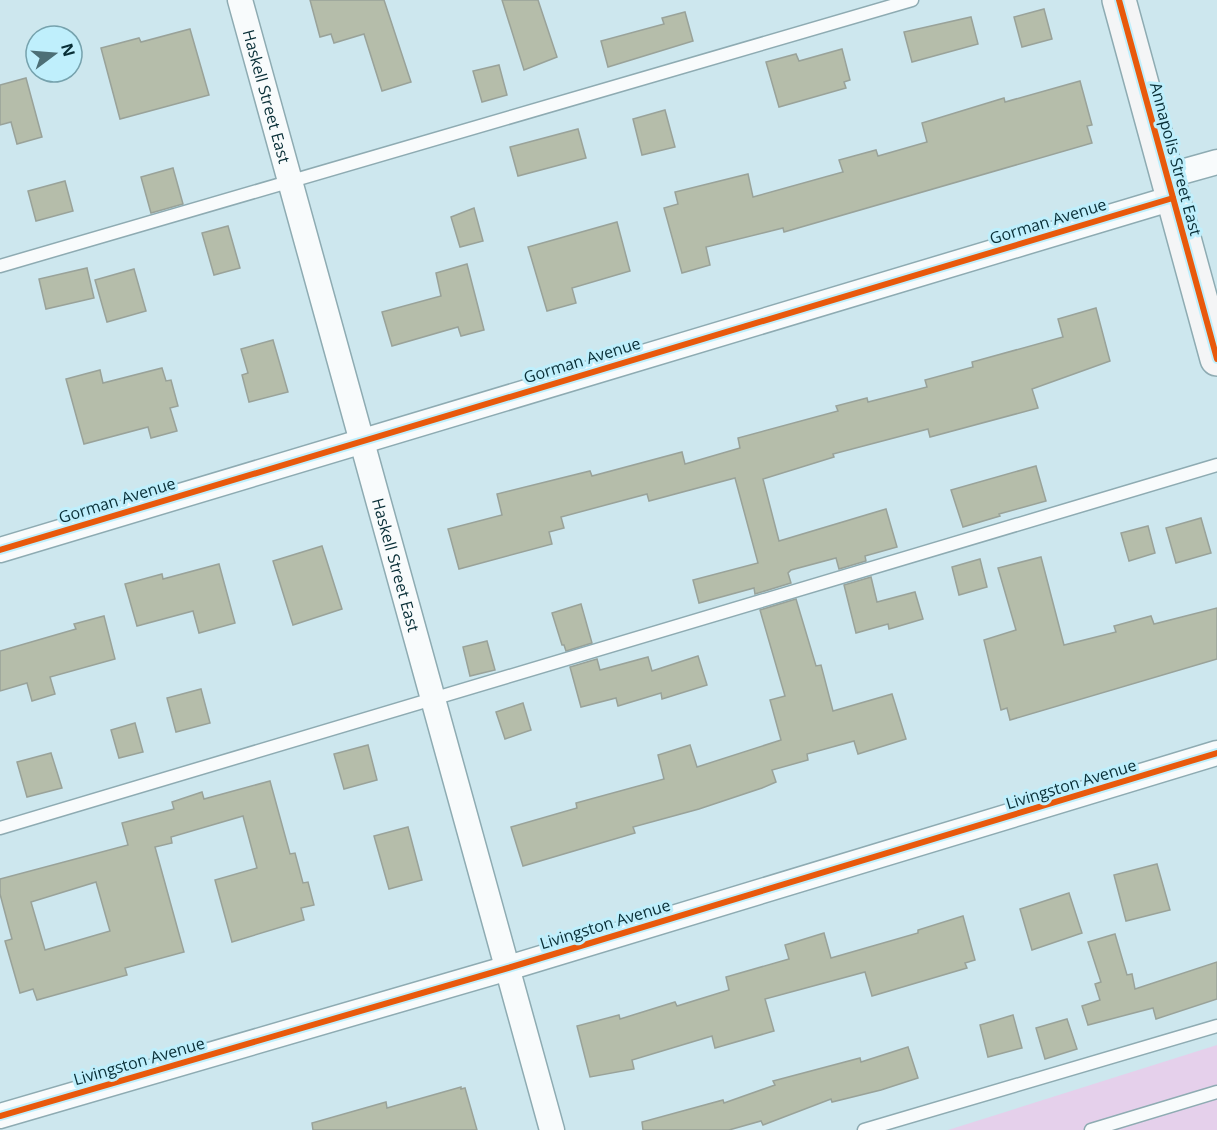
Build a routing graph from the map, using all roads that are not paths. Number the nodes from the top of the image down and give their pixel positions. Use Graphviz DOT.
graph roads {
  1 [pos="240,0"];
  2 [pos="912,0"];
  3 [pos="1119,0"];
  4 [pos="1217,162"];
  5 [pos="291,181"];
  6 [pos="1170,187"];
  7 [pos="0,266"];
  8 [pos="1217,359"];
  9 [pos="361,440"];
  10 [pos="1217,465"];
  11 [pos="0,550"];
  12 [pos="435,700"];
  13 [pos="1217,753"];
  14 [pos="0,828"];
  15 [pos="508,968"];
  16 [pos="1217,1026"];
  17 [pos="1217,1092"];
  18 [pos="0,1116"];
  19 [pos="552,1130"];
  20 [pos="864,1130"];
  21 [pos="1091,1130"];
  1 -- 5 [label="street, Haskell Street East"];
  2 -- 5 [label="lane"];
  3 -- 6 [label="street, Annapolis Street East"];
  4 -- 6 [label="street, Gorman Avenue"];
  5 -- 7 [label="lane"];
  5 -- 9 [label="street, Haskell Street East"];
  6 -- 8 [label="street, Annapolis Street East"];
  6 -- 9 [label="street, Gorman Avenue"];
  9 -- 11 [label="street, Gorman Avenue"];
  9 -- 12 [label="street, Haskell Street East"];
  10 -- 12 [label="lane"];
  12 -- 14 [label="lane"];
  12 -- 15 [label="street, Haskell Street East"];
  13 -- 15 [label="street, Livingston Avenue"];
  15 -- 18 [label="street, Livingston Avenue"];
  15 -- 19 [label="street, Haskell Street East"];
  16 -- 20 [label="lane"];
  17 -- 21 [label="lane"];
}
